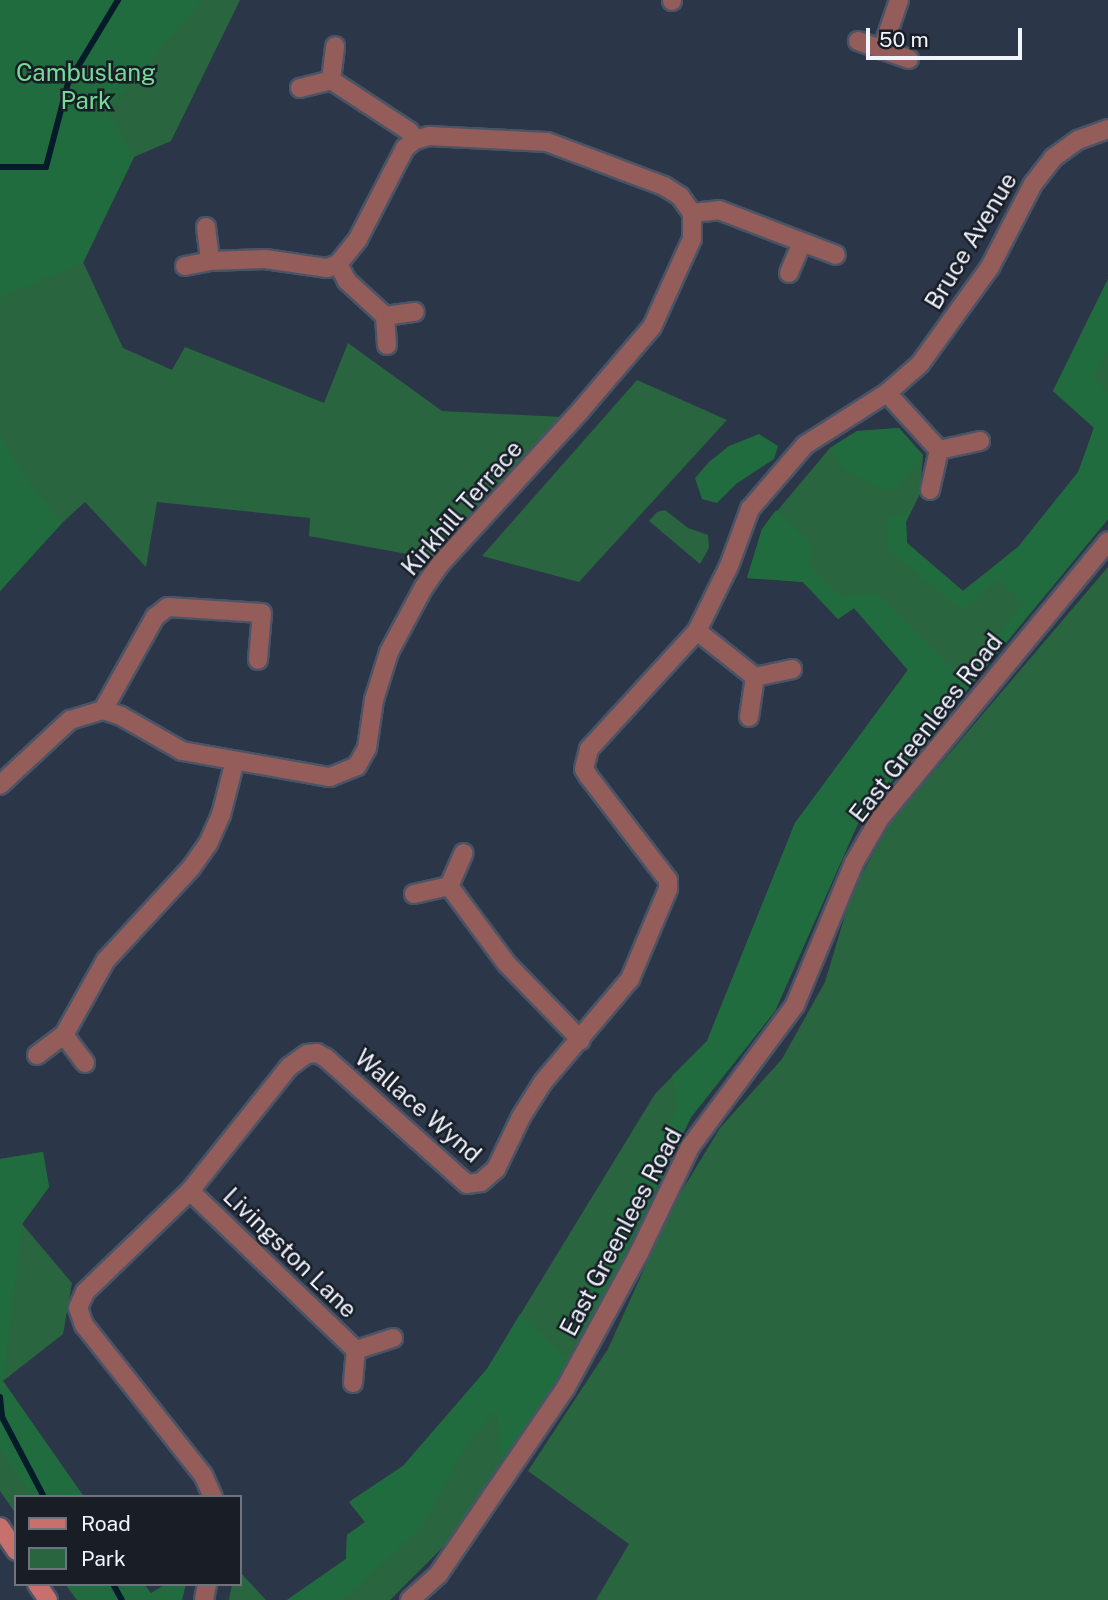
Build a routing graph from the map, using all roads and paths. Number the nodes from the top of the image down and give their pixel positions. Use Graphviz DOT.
graph roads {
  1 [pos="899,0"];
  2 [pos="858,41"];
  3 [pos="335,46"];
  4 [pos="882,50"];
  5 [pos="909,58"];
  6 [pos="331,80"];
  7 [pos="300,88"];
  8 [pos="1108,129"];
  9 [pos="415,140"];
  10 [pos="692,213"];
  11 [pos="206,227"];
  12 [pos="802,243"];
  13 [pos="836,255"];
  14 [pos="210,261"];
  15 [pos="338,264"];
  16 [pos="185,266"];
  17 [pos="789,273"];
  18 [pos="415,312"];
  19 [pos="385,316"];
  20 [pos="387,345"];
  21 [pos="887,393"];
  22 [pos="980,441"];
  23 [pos="939,450"];
  24 [pos="930,490"];
  25 [pos="766,491"];
  26 [pos="1108,541"];
  27 [pos="697,631"];
  28 [pos="258,660"];
  29 [pos="792,669"];
  30 [pos="755,677"];
  31 [pos="103,710"];
  32 [pos="749,717"];
  33 [pos="235,761"];
  34 [pos="0,785"];
  35 [pos="464,853"];
  36 [pos="449,886"];
  37 [pos="414,894"];
  38 [pos="64,1035"];
  39 [pos="581,1040"];
  40 [pos="37,1055"];
  41 [pos="85,1063"];
  42 [pos="190,1191"];
  43 [pos="393,1338"];
  44 [pos="356,1350"];
  45 [pos="354,1383"];
  46 [pos="212,1495"];
  47 [pos="0,1527"];
  48 [pos="14,1548"];
  49 [pos="410,1600"];
  1 -- 4 [label="street"];
  2 -- 4 [label="street"];
  3 -- 6 [label="street"];
  4 -- 5 [label="street"];
  6 -- 7 [label="street"];
  6 -- 9 [label="street"];
  8 -- 21 [label="street, Bruce Avenue"];
  9 -- 10 [label="street"];
  9 -- 15 [label="street"];
  10 -- 12 [label="street"];
  10 -- 33 [label="street, Kirkhill Terrace"];
  11 -- 14 [label="street"];
  12 -- 13 [label="street"];
  12 -- 17 [label="street"];
  14 -- 15 [label="street"];
  14 -- 16 [label="street"];
  15 -- 19 [label="street"];
  18 -- 19 [label="street"];
  19 -- 20 [label="street"];
  21 -- 23 [label="street"];
  21 -- 25 [label="street, Bruce Avenue"];
  22 -- 23 [label="street"];
  23 -- 24 [label="street"];
  25 -- 27 [label="street, Wallace Wynd"];
  26 -- 49 [label="street, East Greenlees Road"];
  27 -- 30 [label="street"];
  27 -- 39 [label="street, Wallace Wynd"];
  28 -- 31 [label="street"];
  29 -- 30 [label="street"];
  30 -- 32 [label="street"];
  31 -- 33 [label="street, Kirkhill Terrace"];
  31 -- 34 [label="street"];
  33 -- 38 [label="street"];
  35 -- 36 [label="street"];
  36 -- 37 [label="street"];
  36 -- 39 [label="street"];
  38 -- 40 [label="street"];
  38 -- 41 [label="street"];
  39 -- 42 [label="street, Wallace Wynd"];
  42 -- 44 [label="street, Livingston Lane"];
  42 -- 46 [label="street, Wallace Wynd"];
  43 -- 44 [label="street, Livingston Lane"];
  44 -- 45 [label="street, Livingston Lane"];
  47 -- 48 [label="main road"];
}
